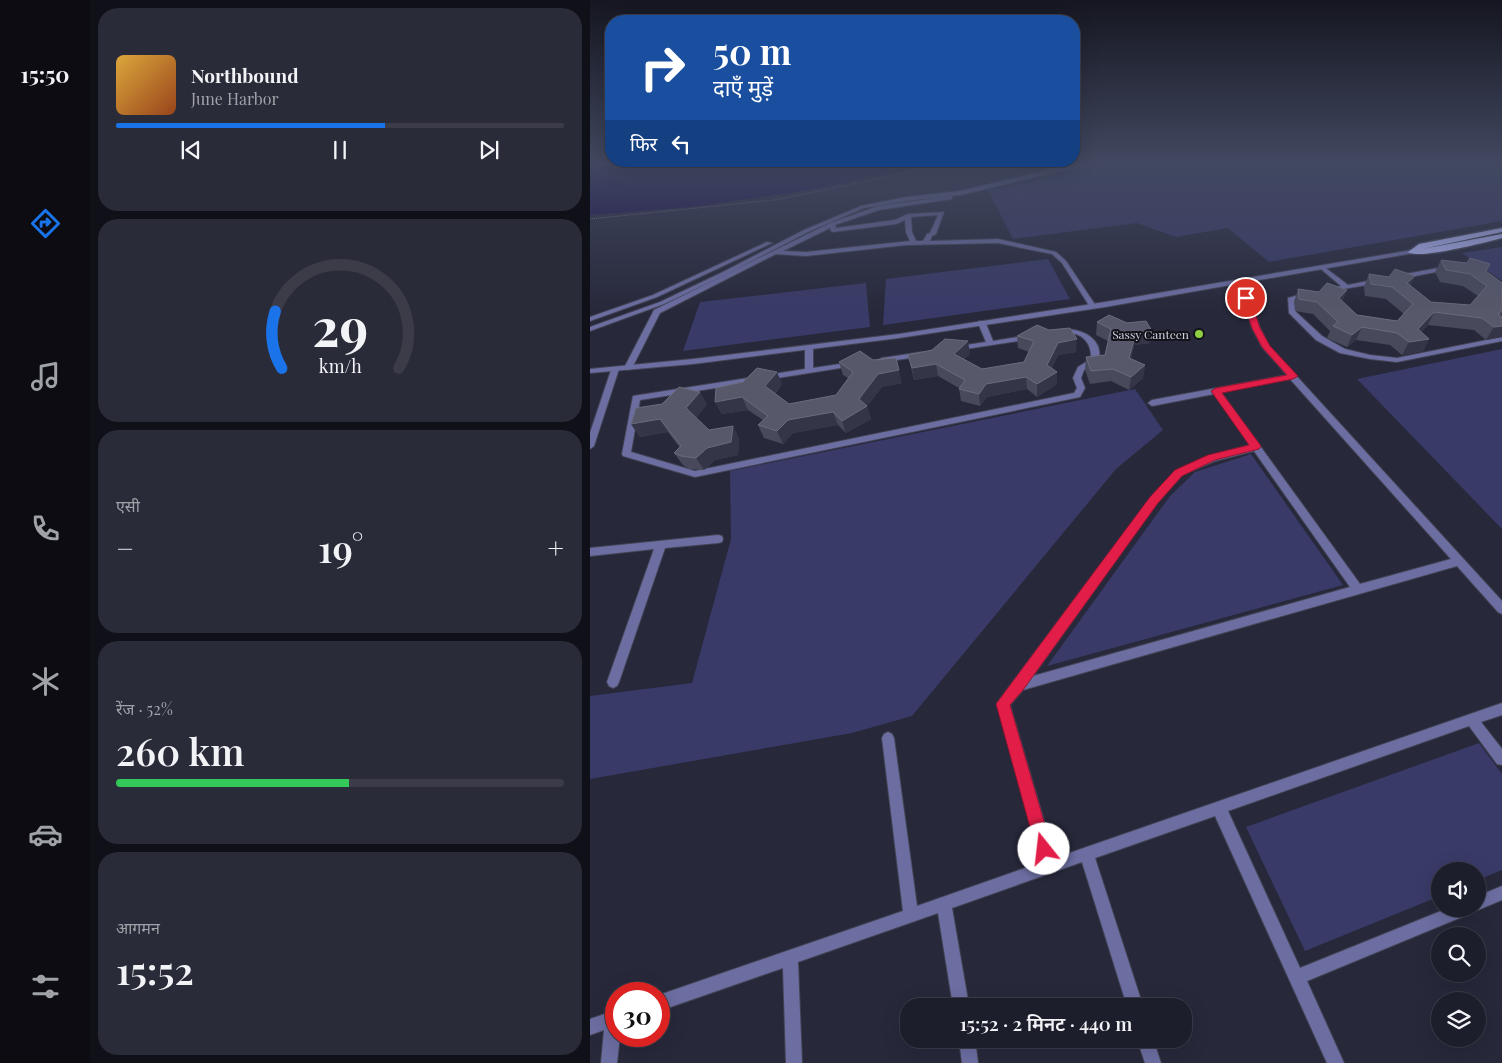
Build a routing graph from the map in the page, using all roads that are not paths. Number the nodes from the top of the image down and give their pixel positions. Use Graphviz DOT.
graph roads {
  1 [pos="830,214"];
  2 [pos="847,214"];
  3 [pos="865,214"];
  4 [pos="935,214"];
  5 [pos="942,214"];
  6 [pos="908,216"];
  7 [pos="833,227"];
  8 [pos="1502,230"];
  9 [pos="1502,236"];
  10 [pos="831,238"];
  11 [pos="914,242"];
  12 [pos="926,242"];
  13 [pos="1412,252"];
  14 [pos="777,253"];
  15 [pos="1458,266"];
  16 [pos="1323,268"];
  17 [pos="1394,278"];
  18 [pos="1384,280"];
  19 [pos="1240,283"];
  20 [pos="1346,287"];
  21 [pos="1092,306"];
  22 [pos="590,318"];
  23 [pos="982,323"];
  24 [pos="590,328"];
  25 [pos="1047,334"];
  26 [pos="1037,336"];
  27 [pos="1502,339"];
  28 [pos="991,344"];
  29 [pos="809,348"];
  30 [pos="944,351"];
  31 [pos="934,353"];
  32 [pos="869,362"];
  33 [pos="860,364"];
  34 [pos="628,368"];
  35 [pos="615,369"];
  36 [pos="590,371"];
  37 [pos="809,371"];
  38 [pos="1293,376"];
  39 [pos="1216,391"];
  40 [pos="1152,403"];
  41 [pos="590,446"];
  42 [pos="1256,446"];
  43 [pos="718,539"];
  44 [pos="661,545"];
  45 [pos="590,552"];
  46 [pos="1459,561"];
  47 [pos="1358,589"];
  48 [pos="1502,609"];
  49 [pos="613,682"];
  50 [pos="1019,685"];
  51 [pos="1502,709"];
  52 [pos="1472,720"];
  53 [pos="888,738"];
  54 [pos="1502,759"];
  55 [pos="1219,808"];
  56 [pos="1087,854"];
  57 [pos="1050,868"];
  58 [pos="1502,893"];
  59 [pos="1486,900"];
  60 [pos="944,904"];
  61 [pos="911,916"];
  62 [pos="1444,917"];
  63 [pos="790,958"];
  64 [pos="1297,977"];
  65 [pos="960,998"];
  66 [pos="1132,998"];
  67 [pos="670,999"];
  68 [pos="605,1022"];
  69 [pos="590,1027"];
  70 [pos="611,1047"];
  71 [pos="968,1048"];
  72 [pos="1148,1048"];
  73 [pos="609,1063"];
  74 [pos="794,1063"];
  75 [pos="970,1063"];
  76 [pos="1153,1063"];
  77 [pos="1336,1063"];
  1 -- 22 [label="street"];
  2 -- 24 [label="street"];
  3 -- 7 [label="street"];
  4 -- 6 [label="street"];
  5 -- 12 [label="street"];
  6 -- 7 [label="street"];
  6 -- 11 [label="street"];
  7 -- 10 [label="street"];
  7 -- 14 [label="street"];
  8 -- 13 [label="main road"];
  9 -- 13 [label="main road"];
  11 -- 12 [label="street"];
  11 -- 14 [label="street"];
  12 -- 21 [label="street"];
  13 -- 16 [label="street"];
  14 -- 34 [label="street"];
  15 -- 17 [label="street"];
  16 -- 19 [label="street"];
  16 -- 20 [label="street"];
  18 -- 20 [label="street"];
  19 -- 21 [label="street"];
  19 -- 38 [label="street"];
  20 -- 27 [label="street"];
  21 -- 23 [label="street"];
  23 -- 28 [label="street"];
  23 -- 29 [label="street"];
  25 -- 37 [label="street"];
  26 -- 28 [label="street"];
  28 -- 30 [label="street"];
  29 -- 34 [label="street"];
  29 -- 37 [label="street"];
  31 -- 32 [label="street"];
  33 -- 37 [label="street"];
  34 -- 35 [label="street"];
  35 -- 36 [label="street"];
  35 -- 41 [label="street"];
  38 -- 39 [label="street"];
  38 -- 46 [label="street"];
  39 -- 40 [label="street"];
  39 -- 42 [label="street"];
  42 -- 47 [label="street"];
  42 -- 50 [label="street"];
  43 -- 44 [label="street"];
  44 -- 45 [label="street"];
  44 -- 49 [label="street"];
  46 -- 47 [label="street"];
  46 -- 48 [label="street"];
  47 -- 50 [label="street"];
  50 -- 57 [label="street"];
  51 -- 52 [label="street"];
  52 -- 54 [label="street"];
  52 -- 55 [label="street"];
  53 -- 61 [label="street"];
  55 -- 56 [label="street"];
  55 -- 64 [label="street"];
  56 -- 57 [label="street"];
  56 -- 66 [label="street"];
  57 -- 60 [label="street"];
  58 -- 59 [label="street"];
  60 -- 61 [label="street"];
  60 -- 65 [label="street"];
  61 -- 63 [label="street"];
  62 -- 64 [label="street"];
  63 -- 67 [label="street"];
  63 -- 74 [label="street"];
  64 -- 77 [label="street"];
  68 -- 69 [label="street"];
  70 -- 73 [label="street"];
  71 -- 75 [label="street"];
  72 -- 76 [label="street"];
}
